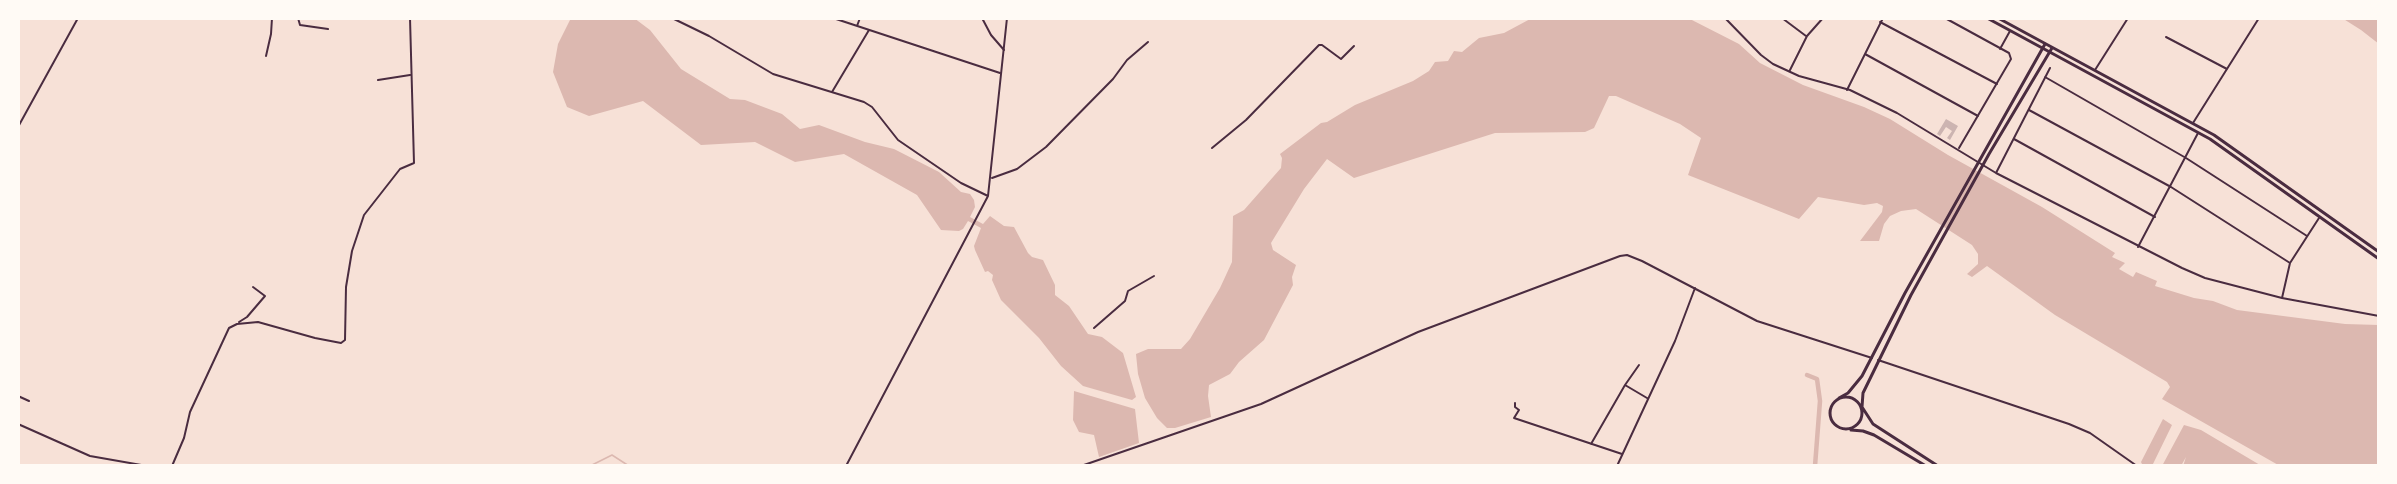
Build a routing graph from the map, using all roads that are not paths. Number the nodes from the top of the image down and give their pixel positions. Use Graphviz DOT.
graph roads {
  1 [pos="78,18"];
  2 [pos="272,18"];
  3 [pos="297,18"];
  4 [pos="410,18"];
  5 [pos="672,18"];
  6 [pos="834,18"];
  7 [pos="860,18"];
  8 [pos="982,18"];
  9 [pos="1007,18"];
  10 [pos="1725,18"];
  11 [pos="1782,18"];
  12 [pos="1823,18"];
  13 [pos="1883,18"];
  14 [pos="1945,18"];
  15 [pos="1987,18"];
  16 [pos="1998,18"];
  17 [pos="2128,18"];
  18 [pos="2259,18"];
  19 [pos="1880,22"];
  20 [pos="857,26"];
  21 [pos="328,29"];
  22 [pos="869,30"];
  23 [pos="2010,31"];
  24 [pos="1807,36"];
  25 [pos="2166,37"];
  26 [pos="1148,42"];
  27 [pos="2045,44"];
  28 [pos="1354,46"];
  29 [pos="2052,48"];
  30 [pos="2000,49"];
  31 [pos="2042,49"];
  32 [pos="1004,50"];
  33 [pos="2049,52"];
  34 [pos="1864,54"];
  35 [pos="266,56"];
  36 [pos="2078,61"];
  37 [pos="2075,66"];
  38 [pos="2050,68"];
  39 [pos="2227,69"];
  40 [pos="1790,70"];
  41 [pos="2095,70"];
  42 [pos="1000,73"];
  43 [pos="411,74"];
  44 [pos="2045,77"];
  45 [pos="378,80"];
  46 [pos="1997,84"];
  47 [pos="1847,90"];
  48 [pos="832,93"];
  49 [pos="2165,108"];
  50 [pos="2029,110"];
  51 [pos="2162,113"];
  52 [pos="1978,116"];
  53 [pos="2193,123"];
  54 [pos="18,126"];
  55 [pos="2198,133"];
  56 [pos="2013,139"];
  57 [pos="1212,148"];
  58 [pos="1959,149"];
  59 [pos="2186,158"];
  60 [pos="1996,173"];
  61 [pos="992,178"];
  62 [pos="2288,186"];
  63 [pos="2171,187"];
  64 [pos="2284,191"];
  65 [pos="988,196"];
  66 [pos="2320,216"];
  67 [pos="2154,217"];
  68 [pos="2307,236"];
  69 [pos="2369,244"];
  70 [pos="2138,247"];
  71 [pos="2366,249"];
  72 [pos="2379,252"];
  73 [pos="2379,260"];
  74 [pos="2290,263"];
  75 [pos="1154,276"];
  76 [pos="253,287"];
  77 [pos="1695,288"];
  78 [pos="2282,298"];
  79 [pos="2379,316"];
  80 [pos="237,324"];
  81 [pos="1094,328"];
  82 [pos="1872,358"];
  83 [pos="1878,360"];
  84 [pos="1639,365"];
  85 [pos="1624,385"];
  86 [pos="18,396"];
  87 [pos="1647,398"];
  88 [pos="1839,399"];
  89 [pos="29,401"];
  90 [pos="1515,404"];
  91 [pos="1862,407"];
  92 [pos="18,424"];
  93 [pos="1850,430"];
  94 [pos="1591,444"];
  95 [pos="1622,454"];
  96 [pos="147,466"];
  97 [pos="172,466"];
  98 [pos="846,466"];
  99 [pos="1081,466"];
  100 [pos="1617,466"];
  101 [pos="1926,466"];
  102 [pos="1938,466"];
  103 [pos="2137,466"];
  1 -- 54 [label="street"];
  2 -- 35 [label="street"];
  3 -- 21 [label="street"];
  4 -- 43 [label="street"];
  5 -- 48 [label="street"];
  6 -- 20 [label="street"];
  7 -- 20 [label="street"];
  8 -- 32 [label="street"];
  9 -- 32 [label="street"];
  10 -- 40 [label="street"];
  11 -- 24 [label="street"];
  12 -- 24 [label="street"];
  13 -- 19 [label="street"];
  14 -- 30 [label="street"];
  15 -- 23 [label="main road"];
  16 -- 27 [label="main road"];
  17 -- 41 [label="street"];
  18 -- 39 [label="street"];
  19 -- 34 [label="street"];
  19 -- 46 [label="street"];
  20 -- 22 [label="street"];
  22 -- 42 [label="street"];
  22 -- 48 [label="street"];
  23 -- 30 [label="street"];
  23 -- 31 [label="main road"];
  24 -- 40 [label="street"];
  25 -- 39 [label="street"];
  26 -- 61 [label="street"];
  27 -- 29 [label="main road"];
  27 -- 31 [label="main road"];
  28 -- 57 [label="street"];
  29 -- 33 [label="main road"];
  29 -- 36 [label="main road"];
  30 -- 46 [label="street"];
  31 -- 33 [label="main road"];
  31 -- 82 [label="main road"];
  32 -- 42 [label="street"];
  33 -- 37 [label="main road"];
  33 -- 83 [label="main road"];
  34 -- 47 [label="street"];
  34 -- 52 [label="street"];
  36 -- 37 [label="main road"];
  36 -- 41 [label="main road"];
  37 -- 51 [label="main road"];
  38 -- 44 [label="street"];
  39 -- 53 [label="street"];
  40 -- 47 [label="street"];
  41 -- 49 [label="main road"];
  42 -- 61 [label="street"];
  43 -- 45 [label="street"];
  43 -- 80 [label="street"];
  44 -- 50 [label="street"];
  44 -- 59 [label="street"];
  46 -- 52 [label="street"];
  47 -- 58 [label="street"];
  48 -- 65 [label="street"];
  49 -- 51 [label="main road"];
  49 -- 53 [label="main road"];
  50 -- 56 [label="street"];
  50 -- 63 [label="street"];
  51 -- 55 [label="main road"];
  52 -- 58 [label="street"];
  53 -- 62 [label="main road"];
  55 -- 59 [label="street"];
  55 -- 64 [label="main road"];
  56 -- 60 [label="street"];
  56 -- 67 [label="street"];
  58 -- 60 [label="street"];
  59 -- 63 [label="street"];
  59 -- 68 [label="street"];
  60 -- 70 [label="street"];
  61 -- 65 [label="street"];
  62 -- 64 [label="main road"];
  62 -- 69 [label="main road"];
  63 -- 67 [label="street"];
  63 -- 74 [label="street"];
  64 -- 66 [label="main road"];
  65 -- 98 [label="street"];
  66 -- 68 [label="street"];
  66 -- 71 [label="main road"];
  67 -- 70 [label="street"];
  68 -- 74 [label="street"];
  69 -- 71 [label="main road"];
  69 -- 72 [label="main road"];
  70 -- 78 [label="street"];
  71 -- 73 [label="main road"];
  74 -- 78 [label="street"];
  75 -- 81 [label="street"];
  76 -- 80 [label="street"];
  77 -- 82 [label="street"];
  77 -- 87 [label="street"];
  77 -- 99 [label="street"];
  78 -- 79 [label="street"];
  80 -- 97 [label="street"];
  82 -- 88 [label="main road"];
  83 -- 91 [label="main road"];
  83 -- 103 [label="street"];
  84 -- 85 [label="street"];
  85 -- 87 [label="street"];
  85 -- 94 [label="street"];
  86 -- 89 [label="street"];
  87 -- 95 [label="street"];
  88 -- 91 [label="main road"];
  88 -- 93 [label="main road"];
  90 -- 94 [label="street"];
  91 -- 93 [label="main road"];
  91 -- 102 [label="main road"];
  92 -- 96 [label="street"];
  93 -- 101 [label="main road"];
  94 -- 95 [label="street"];
  95 -- 100 [label="street"];
}
